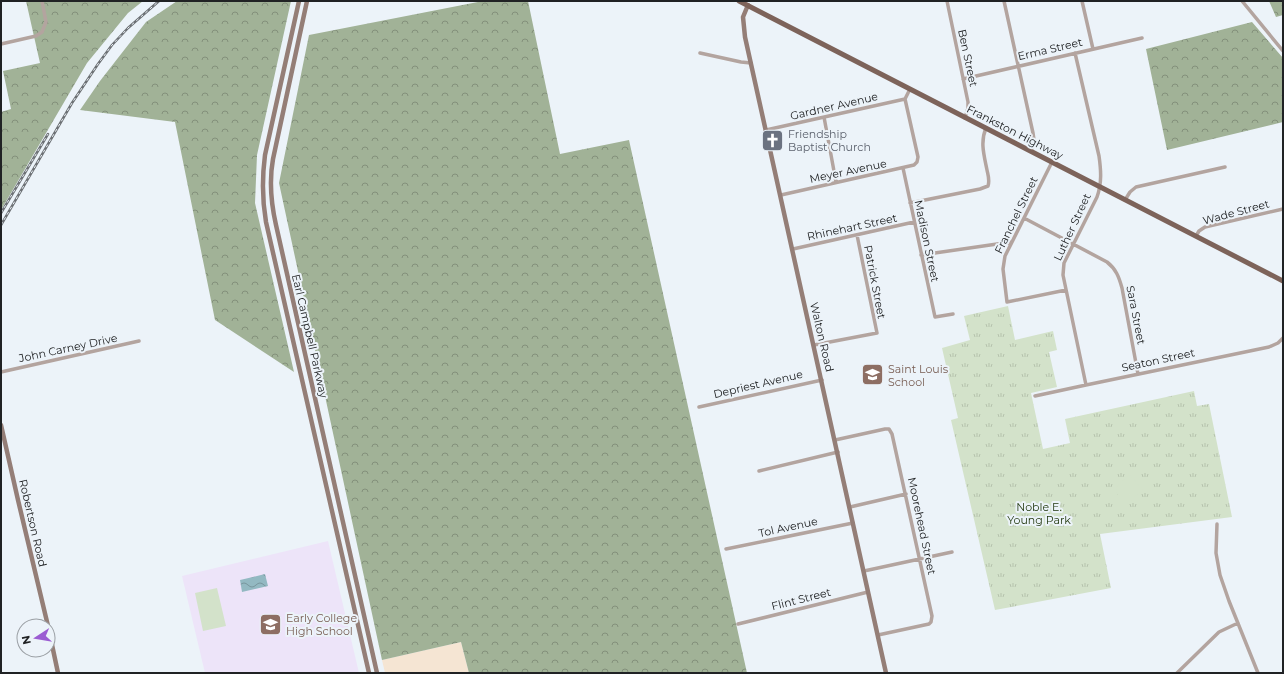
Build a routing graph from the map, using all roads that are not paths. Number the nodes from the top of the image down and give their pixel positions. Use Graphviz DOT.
graph roads {
  1 [pos="42,1"];
  2 [pos="299,1"];
  3 [pos="307,1"];
  4 [pos="739,1"];
  5 [pos="947,1"];
  6 [pos="1004,1"];
  7 [pos="1082,1"];
  8 [pos="1242,1"];
  9 [pos="749,3"];
  10 [pos="1142,38"];
  11 [pos="1,44"];
  12 [pos="1093,49"];
  13 [pos="1283,51"];
  14 [pos="700,53"];
  15 [pos="1074,53"];
  16 [pos="751,63"];
  17 [pos="1019,66"];
  18 [pos="963,79"];
  19 [pos="910,89"];
  20 [pos="905,99"];
  21 [pos="824,117"];
  22 [pos="965,118"];
  23 [pos="986,128"];
  24 [pos="766,130"];
  25 [pos="1030,151"];
  26 [pos="1052,162"];
  27 [pos="1225,167"];
  28 [pos="903,168"];
  29 [pos="836,182"];
  30 [pos="1100,187"];
  31 [pos="781,195"];
  32 [pos="1125,200"];
  33 [pos="910,203"];
  34 [pos="272,208"];
  35 [pos="264,209"];
  36 [pos="1283,210"];
  37 [pos="1024,218"];
  38 [pos="914,222"];
  39 [pos="857,235"];
  40 [pos="1196,236"];
  41 [pos="1011,242"];
  42 [pos="1073,244"];
  43 [pos="793,249"];
  44 [pos="921,255"];
  45 [pos="1283,281"];
  46 [pos="1066,290"];
  47 [pos="953,314"];
  48 [pos="1283,338"];
  49 [pos="139,342"];
  50 [pos="814,346"];
  51 [pos="1,372"];
  52 [pos="1138,374"];
  53 [pos="822,380"];
  54 [pos="1086,384"];
  55 [pos="1035,396"];
  56 [pos="698,407"];
  57 [pos="1,425"];
  58 [pos="835,440"];
  59 [pos="838,452"];
  60 [pos="330,466"];
  61 [pos="322,468"];
  62 [pos="759,471"];
  63 [pos="906,494"];
  64 [pos="850,507"];
  65 [pos="853,523"];
  66 [pos="1217,524"];
  67 [pos="726,549"];
  68 [pos="952,552"];
  69 [pos="919,559"];
  70 [pos="864,571"];
  71 [pos="868,592"];
  72 [pos="46,618"];
  73 [pos="1238,623"];
  74 [pos="738,624"];
  75 [pos="878,635"];
  76 [pos="55,658"];
  77 [pos="58,673"];
  78 [pos="369,673"];
  79 [pos="377,673"];
  80 [pos="886,673"];
  81 [pos="1177,673"];
  82 [pos="1258,673"];
  1 -- 11 [label="street"];
  2 -- 35 [label="main road, Earl Campbell Parkway"];
  3 -- 34 [label="main road, Earl Campbell Parkway"];
  4 -- 9 [label="main road, Frankston Highway"];
  5 -- 18 [label="street, Ben Street"];
  6 -- 17 [label="street"];
  7 -- 12 [label="street"];
  8 -- 13 [label="street"];
  9 -- 16 [label="main road, Walton Road"];
  9 -- 19 [label="main road, Frankston Highway"];
  10 -- 12 [label="street, Erma Street"];
  12 -- 15 [label="street, Erma Street"];
  14 -- 16 [label="street"];
  15 -- 17 [label="street, Erma Street"];
  15 -- 30 [label="street, Luther Street"];
  16 -- 24 [label="main road, Walton Road"];
  17 -- 18 [label="street, Erma Street"];
  17 -- 25 [label="street"];
  18 -- 22 [label="street, Ben Street"];
  19 -- 20 [label="street"];
  19 -- 22 [label="main road, Frankston Highway"];
  20 -- 21 [label="street, Gardner Avenue"];
  20 -- 28 [label="street, Meyer Avenue"];
  21 -- 24 [label="street, Gardner Avenue"];
  21 -- 29 [label="street"];
  22 -- 23 [label="main road, Frankston Highway"];
  23 -- 25 [label="main road, Frankston Highway"];
  23 -- 33 [label="street"];
  24 -- 31 [label="main road, Walton Road"];
  25 -- 26 [label="main road, Frankston Highway"];
  26 -- 30 [label="main road, Frankston Highway"];
  26 -- 37 [label="street, Franchel Street"];
  27 -- 32 [label="street"];
  28 -- 29 [label="street, Meyer Avenue"];
  28 -- 33 [label="street, Madison Street"];
  29 -- 31 [label="street, Meyer Avenue"];
  30 -- 32 [label="main road, Frankston Highway"];
  30 -- 42 [label="street, Luther Street"];
  31 -- 43 [label="main road, Walton Road"];
  32 -- 40 [label="main road, Frankston Highway"];
  33 -- 38 [label="street, Madison Street"];
  34 -- 35 [label="main road"];
  34 -- 60 [label="main road, Earl Campbell Parkway"];
  35 -- 61 [label="main road, Earl Campbell Parkway"];
  36 -- 40 [label="street, Wade Street"];
  37 -- 41 [label="street, Franchel Street"];
  37 -- 42 [label="street, Sara Street"];
  38 -- 39 [label="street, Rhinehart Street"];
  38 -- 44 [label="street, Madison Street"];
  39 -- 43 [label="street, Rhinehart Street"];
  39 -- 50 [label="street, Patrick Street"];
  40 -- 45 [label="main road, Frankston Highway"];
  41 -- 44 [label="street"];
  41 -- 46 [label="street, Franchel Street"];
  42 -- 46 [label="street, Luther Street"];
  42 -- 52 [label="street, Sara Street"];
  43 -- 50 [label="main road, Walton Road"];
  44 -- 47 [label="street, Madison Street"];
  46 -- 54 [label="street, Luther Street"];
  48 -- 52 [label="street, Seaton Street"];
  49 -- 51 [label="street, John Carney Drive"];
  50 -- 53 [label="main road, Walton Road"];
  52 -- 54 [label="street, Seaton Street"];
  53 -- 56 [label="street, Depriest Avenue"];
  53 -- 58 [label="main road, Walton Road"];
  54 -- 55 [label="street, Seaton Street"];
  57 -- 72 [label="main road, Robertson Road"];
  58 -- 59 [label="main road, Walton Road"];
  58 -- 63 [label="street, Moorehead Street"];
  59 -- 62 [label="street"];
  59 -- 64 [label="main road, Walton Road"];
  60 -- 61 [label="main road"];
  60 -- 79 [label="main road, Earl Campbell Parkway"];
  61 -- 78 [label="main road, Earl Campbell Parkway"];
  63 -- 64 [label="street"];
  63 -- 69 [label="street, Moorehead Street"];
  64 -- 65 [label="main road, Walton Road"];
  65 -- 67 [label="street, Tol Avenue"];
  65 -- 70 [label="main road, Walton Road"];
  66 -- 73 [label="street"];
  68 -- 69 [label="street"];
  69 -- 70 [label="street"];
  69 -- 75 [label="street, Moorehead Street"];
  70 -- 71 [label="main road, Walton Road"];
  71 -- 74 [label="street, Flint Street"];
  71 -- 75 [label="main road, Walton Road"];
  73 -- 81 [label="street"];
  73 -- 82 [label="street"];
  75 -- 80 [label="main road, Walton Road"];
  76 -- 77 [label="main road, Robertson Road"];
}
